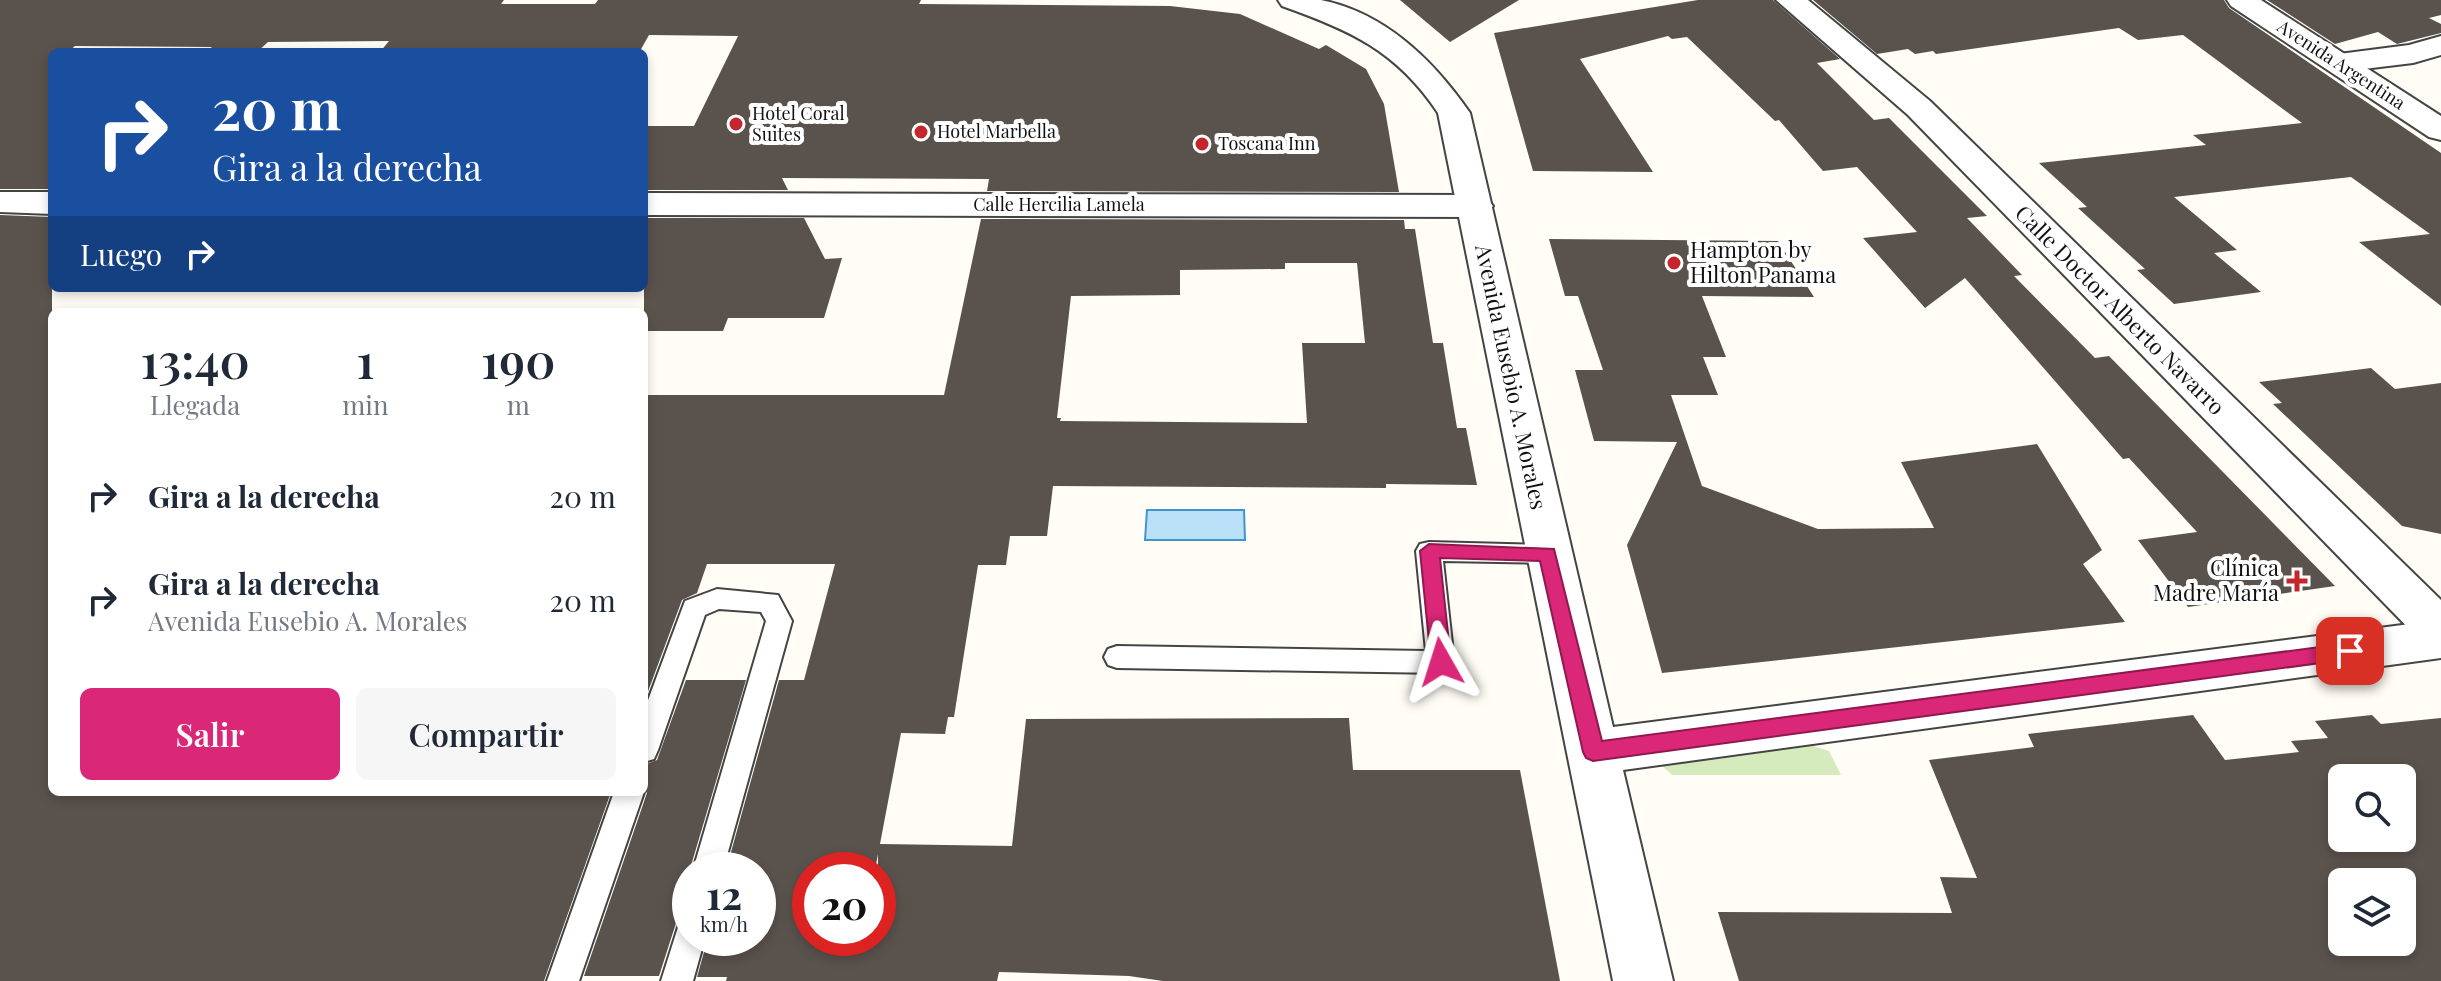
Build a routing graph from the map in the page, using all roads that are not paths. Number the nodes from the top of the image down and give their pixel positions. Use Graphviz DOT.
graph roads {
  1 [pos="1292,0"];
  2 [pos="1790,0"];
  3 [pos="2241,0"];
  4 [pos="2278,0"];
  5 [pos="2441,45"];
  6 [pos="2376,60"];
  7 [pos="2339,63"];
  8 [pos="2441,101"];
  9 [pos="2441,130"];
  10 [pos="0,202"];
  11 [pos="48,203"];
  12 [pos="648,204"];
  13 [pos="1475,206"];
  14 [pos="1548,554"];
  15 [pos="2441,630"];
  16 [pos="2441,639"];
  17 [pos="1117,657"];
  18 [pos="648,739"];
  19 [pos="1593,752"];
  20 [pos="628,796"];
  21 [pos="713,852"];
  22 [pos="684,956"];
  23 [pos="563,981"];
  24 [pos="677,981"];
  25 [pos="1643,981"];
  1 -- 13 [label="street, Avenida Eusebio A. Morales"];
  2 -- 15 [label="street, Calle Doctor Alberto Navarro"];
  3 -- 7 [label="street, Avenida Argentina"];
  4 -- 6 [label="street, Avenida Argentina"];
  5 -- 6 [label="street"];
  6 -- 7 [label="street"];
  6 -- 8 [label="street, Avenida Argentina"];
  7 -- 9 [label="street, Avenida Argentina"];
  10 -- 11 [label="street"];
  12 -- 13 [label="street, Calle Hercilia Lamela"];
  13 -- 14 [label="street, Avenida Eusebio A. Morales"];
  14 -- 17 [label="lane"];
  14 -- 19 [label="street, Avenida Eusebio A. Morales"];
  16 -- 19 [label="street"];
  18 -- 21 [label="lane"];
  19 -- 25 [label="street, Avenida Eusebio A. Morales"];
  20 -- 23 [label="lane"];
  22 -- 24 [label="lane"];
}
